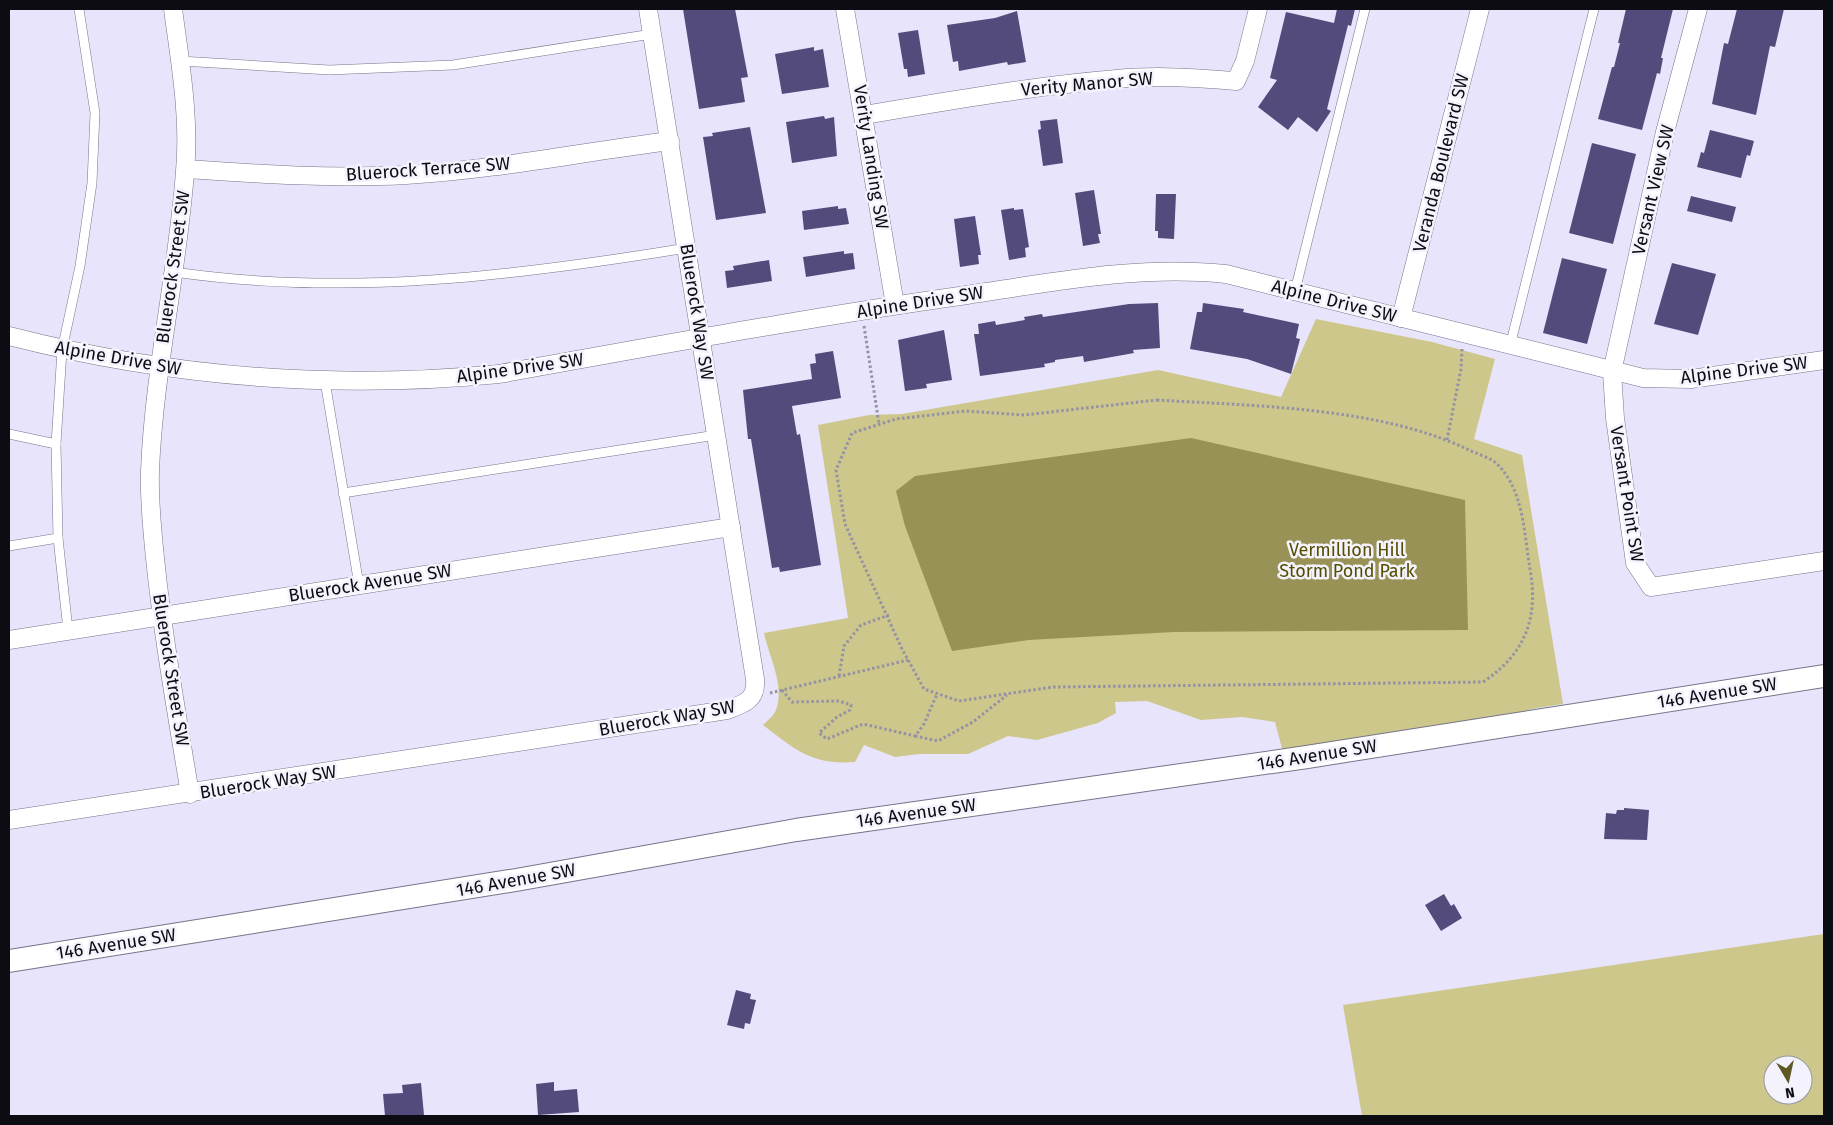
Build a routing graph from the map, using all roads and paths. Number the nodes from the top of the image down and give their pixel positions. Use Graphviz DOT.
graph roads {
  1 [pos="79,9"];
  2 [pos="174,9"];
  3 [pos="648,9"];
  4 [pos="845,9"];
  5 [pos="1258,9"];
  6 [pos="1365,9"];
  7 [pos="1480,9"];
  8 [pos="1594,9"];
  9 [pos="1698,9"];
  10 [pos="652,34"];
  11 [pos="180,61"];
  12 [pos="864,115"];
  13 [pos="670,141"];
  14 [pos="186,170"];
  15 [pos="686,248"];
  16 [pos="174,272"];
  17 [pos="1294,291"];
  18 [pos="895,305"];
  19 [pos="862,311"];
  20 [pos="1401,318"];
  21 [pos="1464,334"];
  22 [pos="9,336"];
  23 [pos="700,338"];
  24 [pos="1510,346"];
  25 [pos="62,350"];
  26 [pos="1824,360"];
  27 [pos="159,366"];
  28 [pos="1612,372"];
  29 [pos="325,381"];
  30 [pos="879,424"];
  31 [pos="9,434"];
  32 [pos="716,435"];
  33 [pos="1447,440"];
  34 [pos="56,444"];
  35 [pos="343,493"];
  36 [pos="730,526"];
  37 [pos="58,538"];
  38 [pos="9,546"];
  39 [pos="1824,561"];
  40 [pos="359,585"];
  41 [pos="889,615"];
  42 [pos="162,616"];
  43 [pos="68,630"];
  44 [pos="9,640"];
  45 [pos="908,660"];
  46 [pos="839,676"];
  47 [pos="1824,676"];
  48 [pos="782,690"];
  49 [pos="937,694"];
  50 [pos="1009,694"];
  51 [pos="752,698"];
  52 [pos="915,736"];
  53 [pos="190,794"];
  54 [pos="9,820"];
  55 [pos="9,961"];
  1 -- 25 [label="lane"];
  2 -- 11 [label="street, Bluerock Street SW"];
  3 -- 10 [label="street, Bluerock Way SW"];
  4 -- 12 [label="street, Verity Landing SW"];
  5 -- 12 [label="street, Verity Manor SW"];
  6 -- 17 [label="lane"];
  7 -- 20 [label="street, Veranda Boulevard SW"];
  8 -- 24 [label="lane"];
  9 -- 28 [label="street, Versant View SW"];
  10 -- 11 [label="lane"];
  10 -- 13 [label="street, Bluerock Way SW"];
  11 -- 14 [label="street, Bluerock Street SW"];
  12 -- 18 [label="street, Verity Landing SW"];
  13 -- 14 [label="street, Bluerock Terrace SW"];
  13 -- 15 [label="street, Bluerock Way SW"];
  14 -- 16 [label="street, Bluerock Street SW"];
  15 -- 16 [label="lane"];
  15 -- 23 [label="street, Bluerock Way SW"];
  16 -- 27 [label="street, Bluerock Street SW"];
  17 -- 18 [label="street, Alpine Drive SW"];
  17 -- 20 [label="street, Alpine Drive SW"];
  18 -- 19 [label="street, Alpine Drive SW"];
  19 -- 23 [label="street, Alpine Drive SW"];
  19 -- 30 [label="path"];
  20 -- 21 [label="street, Alpine Drive SW"];
  21 -- 24 [label="street, Alpine Drive SW"];
  21 -- 33 [label="path"];
  22 -- 25 [label="street, Alpine Drive SW"];
  23 -- 29 [label="street, Alpine Drive SW"];
  23 -- 32 [label="street, Bluerock Way SW"];
  24 -- 28 [label="street, Alpine Drive SW"];
  25 -- 27 [label="street, Alpine Drive SW"];
  25 -- 34 [label="lane"];
  26 -- 28 [label="street, Alpine Drive SW"];
  27 -- 29 [label="street, Alpine Drive SW"];
  27 -- 42 [label="street, Bluerock Street SW"];
  28 -- 39 [label="street, Versant Point SW"];
  29 -- 35 [label="lane"];
  30 -- 33 [label="path"];
  30 -- 41 [label="path"];
  31 -- 34 [label="lane"];
  32 -- 35 [label="lane"];
  32 -- 36 [label="street, Bluerock Way SW"];
  33 -- 50 [label="path"];
  34 -- 37 [label="lane"];
  35 -- 40 [label="lane"];
  36 -- 40 [label="street, Bluerock Avenue SW"];
  36 -- 51 [label="street, Bluerock Way SW"];
  37 -- 38 [label="lane"];
  37 -- 43 [label="lane"];
  40 -- 42 [label="street, Bluerock Avenue SW"];
  41 -- 45 [label="path"];
  41 -- 46 [label="path"];
  42 -- 43 [label="street, Bluerock Avenue SW"];
  42 -- 53 [label="street, Bluerock Street SW"];
  43 -- 44 [label="street, Bluerock Avenue SW"];
  45 -- 46 [label="path"];
  45 -- 49 [label="path"];
  46 -- 48 [label="path"];
  47 -- 55 [label="street, 146 Avenue SW"];
  48 -- 51 [label="path"];
  48 -- 52 [label="path"];
  49 -- 50 [label="path"];
  49 -- 52 [label="path"];
  50 -- 52 [label="path"];
  51 -- 53 [label="street, Bluerock Way SW"];
  53 -- 54 [label="street, Bluerock Way SW"];
}
